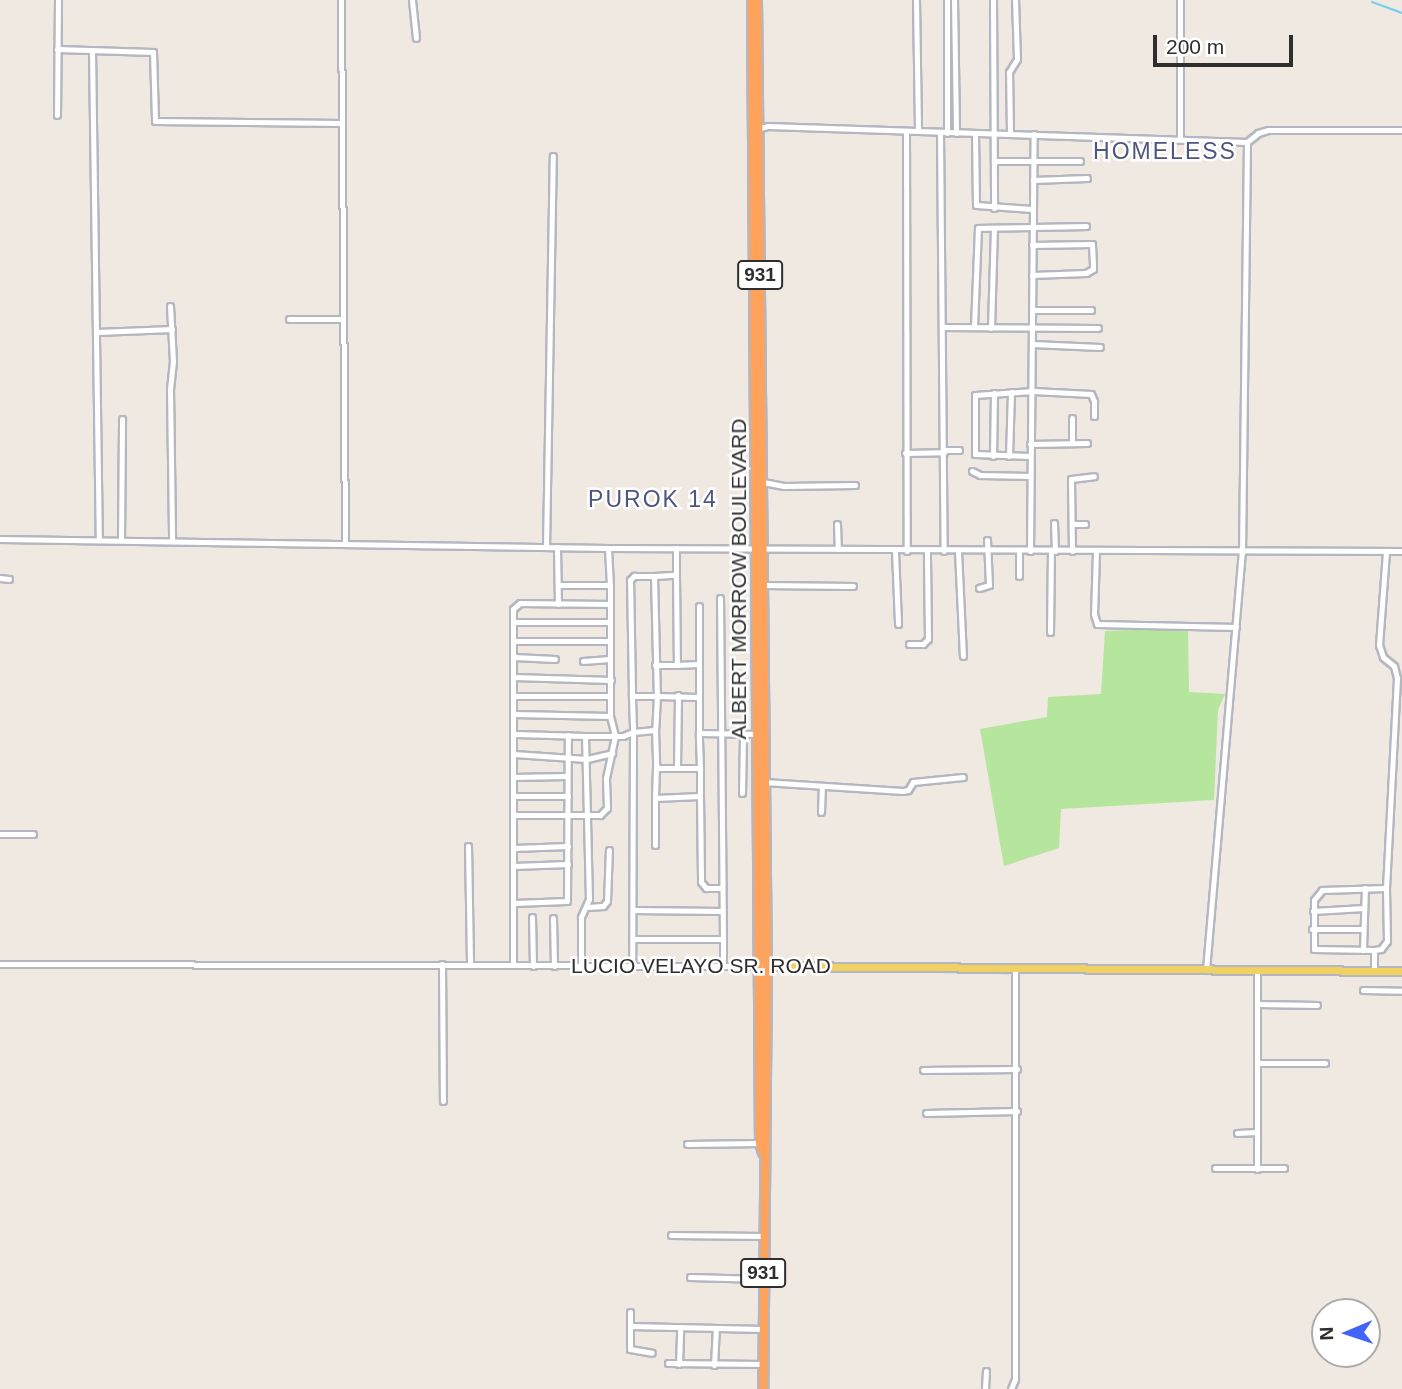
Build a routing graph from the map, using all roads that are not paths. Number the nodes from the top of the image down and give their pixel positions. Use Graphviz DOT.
graph roads {
  1 [pos="58,0"];
  2 [pos="341,0"];
  3 [pos="412,0"];
  4 [pos="752,0"];
  5 [pos="757,0"];
  6 [pos="916,0"];
  7 [pos="947,0"];
  8 [pos="954,0"];
  9 [pos="993,0"];
  10 [pos="1015,0"];
  11 [pos="1180,0"];
  12 [pos="416,38"];
  13 [pos="57,49"];
  14 [pos="92,50"];
  15 [pos="57,115"];
  16 [pos="342,123"];
  17 [pos="757,129"];
  18 [pos="1402,130"];
  19 [pos="906,131"];
  20 [pos="918,131"];
  21 [pos="943,133"];
  22 [pos="956,133"];
  23 [pos="975,133"];
  24 [pos="995,133"];
  25 [pos="1010,133"];
  26 [pos="1034,134"];
  27 [pos="1180,139"];
  28 [pos="1247,142"];
  29 [pos="553,156"];
  30 [pos="994,161"];
  31 [pos="1034,161"];
  32 [pos="1080,161"];
  33 [pos="1087,178"];
  34 [pos="1033,180"];
  35 [pos="994,208"];
  36 [pos="1032,209"];
  37 [pos="1086,226"];
  38 [pos="1032,227"];
  39 [pos="994,228"];
  40 [pos="1032,245"];
  41 [pos="1032,275"];
  42 [pos="170,306"];
  43 [pos="1032,310"];
  44 [pos="1091,310"];
  45 [pos="289,319"];
  46 [pos="343,319"];
  47 [pos="943,327"];
  48 [pos="974,327"];
  49 [pos="1031,327"];
  50 [pos="991,328"];
  51 [pos="1098,328"];
  52 [pos="172,329"];
  53 [pos="97,332"];
  54 [pos="1032,344"];
  55 [pos="1100,347"];
  56 [pos="1032,391"];
  57 [pos="1011,392"];
  58 [pos="994,393"];
  59 [pos="1094,416"];
  60 [pos="1072,418"];
  61 [pos="122,419"];
  62 [pos="1072,442"];
  63 [pos="1087,443"];
  64 [pos="1030,444"];
  65 [pos="959,450"];
  66 [pos="944,451"];
  67 [pos="905,453"];
  68 [pos="993,456"];
  69 [pos="1009,456"];
  70 [pos="1030,456"];
  71 [pos="972,471"];
  72 [pos="1030,475"];
  73 [pos="1094,476"];
  74 [pos="763,482"];
  75 [pos="855,485"];
  76 [pos="1054,523"];
  77 [pos="836,524"];
  78 [pos="1072,524"];
  79 [pos="1085,524"];
  80 [pos="0,539"];
  81 [pos="99,540"];
  82 [pos="121,540"];
  83 [pos="987,540"];
  84 [pos="172,541"];
  85 [pos="345,542"];
  86 [pos="546,547"];
  87 [pos="557,547"];
  88 [pos="608,548"];
  89 [pos="676,548"];
  90 [pos="838,549"];
  91 [pos="760,550"];
  92 [pos="895,551"];
  93 [pos="906,551"];
  94 [pos="927,551"];
  95 [pos="944,551"];
  96 [pos="958,551"];
  97 [pos="987,551"];
  98 [pos="1030,551"];
  99 [pos="1053,551"];
  100 [pos="1072,551"];
  101 [pos="1386,551"];
  102 [pos="1402,551"];
  103 [pos="1019,552"];
  104 [pos="1096,552"];
  105 [pos="1242,553"];
  106 [pos="676,575"];
  107 [pos="654,576"];
  108 [pos="1019,576"];
  109 [pos="0,578"];
  110 [pos="9,579"];
  111 [pos="558,585"];
  112 [pos="610,585"];
  113 [pos="764,586"];
  114 [pos="853,586"];
  115 [pos="979,588"];
  116 [pos="720,598"];
  117 [pos="558,604"];
  118 [pos="610,604"];
  119 [pos="699,606"];
  120 [pos="513,622"];
  121 [pos="610,622"];
  122 [pos="898,624"];
  123 [pos="1236,626"];
  124 [pos="1050,632"];
  125 [pos="513,640"];
  126 [pos="610,641"];
  127 [pos="909,644"];
  128 [pos="963,656"];
  129 [pos="514,657"];
  130 [pos="555,659"];
  131 [pos="610,659"];
  132 [pos="583,661"];
  133 [pos="677,664"];
  134 [pos="697,664"];
  135 [pos="655,665"];
  136 [pos="514,677"];
  137 [pos="611,680"];
  138 [pos="678,695"];
  139 [pos="514,696"];
  140 [pos="610,696"];
  141 [pos="632,696"];
  142 [pos="657,696"];
  143 [pos="698,696"];
  144 [pos="514,714"];
  145 [pos="610,716"];
  146 [pos="655,730"];
  147 [pos="633,732"];
  148 [pos="721,732"];
  149 [pos="699,733"];
  150 [pos="743,733"];
  151 [pos="514,734"];
  152 [pos="758,734"];
  153 [pos="568,735"];
  154 [pos="585,736"];
  155 [pos="615,736"];
  156 [pos="612,753"];
  157 [pos="514,754"];
  158 [pos="568,758"];
  159 [pos="587,759"];
  160 [pos="656,768"];
  161 [pos="677,768"];
  162 [pos="700,768"];
  163 [pos="568,776"];
  164 [pos="513,777"];
  165 [pos="963,777"];
  166 [pos="764,782"];
  167 [pos="822,786"];
  168 [pos="742,793"];
  169 [pos="513,796"];
  170 [pos="568,796"];
  171 [pos="700,796"];
  172 [pos="656,798"];
  173 [pos="821,812"];
  174 [pos="568,814"];
  175 [pos="587,814"];
  176 [pos="513,815"];
  177 [pos="0,834"];
  178 [pos="33,834"];
  179 [pos="468,845"];
  180 [pos="655,845"];
  181 [pos="568,846"];
  182 [pos="514,848"];
  183 [pos="609,850"];
  184 [pos="568,864"];
  185 [pos="514,866"];
  186 [pos="722,888"];
  187 [pos="1364,888"];
  188 [pos="1386,888"];
  189 [pos="514,903"];
  190 [pos="587,907"];
  191 [pos="1364,908"];
  192 [pos="633,910"];
  193 [pos="722,911"];
  194 [pos="1314,911"];
  195 [pos="532,916"];
  196 [pos="553,918"];
  197 [pos="1312,929"];
  198 [pos="1363,929"];
  199 [pos="633,939"];
  200 [pos="723,939"];
  201 [pos="1363,950"];
  202 [pos="1374,950"];
  203 [pos="0,964"];
  204 [pos="442,964"];
  205 [pos="470,964"];
  206 [pos="513,965"];
  207 [pos="723,965"];
  208 [pos="533,966"];
  209 [pos="554,966"];
  210 [pos="581,966"];
  211 [pos="632,966"];
  212 [pos="764,966"];
  213 [pos="1015,969"];
  214 [pos="1206,971"];
  215 [pos="1257,971"];
  216 [pos="1374,971"];
  217 [pos="1402,971"];
  218 [pos="1363,990"];
  219 [pos="1402,991"];
  220 [pos="1258,1004"];
  221 [pos="1317,1005"];
  222 [pos="1257,1063"];
  223 [pos="1325,1063"];
  224 [pos="1017,1069"];
  225 [pos="923,1070"];
  226 [pos="443,1101"];
  227 [pos="1017,1111"];
  228 [pos="926,1113"];
  229 [pos="1257,1132"];
  230 [pos="1237,1133"];
  231 [pos="760,1143"];
  232 [pos="687,1144"];
  233 [pos="764,1156"];
  234 [pos="1214,1168"];
  235 [pos="1284,1168"];
  236 [pos="1256,1169"];
  237 [pos="671,1235"];
  238 [pos="763,1236"];
  239 [pos="690,1277"];
  240 [pos="763,1279"];
  241 [pos="630,1312"];
  242 [pos="630,1326"];
  243 [pos="680,1327"];
  244 [pos="716,1329"];
  245 [pos="764,1329"];
  246 [pos="652,1353"];
  247 [pos="668,1363"];
  248 [pos="679,1364"];
  249 [pos="763,1364"];
  250 [pos="714,1365"];
  251 [pos="986,1371"];
  252 [pos="763,1389"];
  253 [pos="985,1389"];
  254 [pos="1011,1389"];
  1 -- 13 [label="street"];
  2 -- 16 [label="street"];
  3 -- 12 [label="street"];
  4 -- 17 [label="highway, ALBERT MORROW BOULEVARD / 931"];
  5 -- 17 [label="highway, ALBERT MORROW BOULEVARD / 931"];
  6 -- 20 [label="street"];
  7 -- 21 [label="street"];
  8 -- 22 [label="street"];
  9 -- 24 [label="street"];
  10 -- 25 [label="street"];
  11 -- 27 [label="street"];
  13 -- 14 [label="street"];
  13 -- 15 [label="street"];
  14 -- 16 [label="street"];
  14 -- 53 [label="street"];
  16 -- 46 [label="street"];
  17 -- 19 [label="street"];
  17 -- 74 [label="highway, ALBERT MORROW BOULEVARD / 931"];
  17 -- 91 [label="highway, ALBERT MORROW BOULEVARD / 931"];
  18 -- 28 [label="street"];
  19 -- 20 [label="street"];
  19 -- 67 [label="street"];
  20 -- 21 [label="street"];
  21 -- 22 [label="street"];
  21 -- 47 [label="street"];
  22 -- 23 [label="street"];
  23 -- 24 [label="street"];
  23 -- 35 [label="street"];
  24 -- 25 [label="street"];
  24 -- 30 [label="street"];
  25 -- 26 [label="street"];
  26 -- 27 [label="street"];
  26 -- 31 [label="street"];
  27 -- 28 [label="street"];
  28 -- 105 [label="street"];
  29 -- 86 [label="street"];
  30 -- 31 [label="street"];
  30 -- 35 [label="street"];
  31 -- 32 [label="street"];
  31 -- 34 [label="street"];
  33 -- 34 [label="street"];
  34 -- 36 [label="street"];
  35 -- 36 [label="street"];
  36 -- 38 [label="street"];
  37 -- 38 [label="street"];
  38 -- 39 [label="street"];
  38 -- 40 [label="street"];
  39 -- 48 [label="street"];
  39 -- 50 [label="street"];
  40 -- 41 [label="street"];
  40 -- 41 [label="street"];
  41 -- 43 [label="street"];
  42 -- 52 [label="street"];
  43 -- 44 [label="street"];
  43 -- 49 [label="street"];
  45 -- 46 [label="street"];
  46 -- 85 [label="street"];
  47 -- 48 [label="street"];
  47 -- 66 [label="street"];
  48 -- 50 [label="street"];
  49 -- 50 [label="street"];
  49 -- 51 [label="street"];
  49 -- 54 [label="street"];
  52 -- 53 [label="street"];
  52 -- 84 [label="street"];
  53 -- 81 [label="street"];
  54 -- 55 [label="street"];
  54 -- 56 [label="street"];
  56 -- 57 [label="street"];
  56 -- 59 [label="street"];
  56 -- 64 [label="street"];
  57 -- 58 [label="street"];
  57 -- 69 [label="street"];
  58 -- 68 [label="street"];
  58 -- 68 [label="street"];
  60 -- 62 [label="street"];
  61 -- 82 [label="street"];
  62 -- 63 [label="street"];
  62 -- 64 [label="street"];
  64 -- 70 [label="street"];
  65 -- 66 [label="street"];
  66 -- 67 [label="street"];
  66 -- 95 [label="street"];
  67 -- 93 [label="street"];
  68 -- 69 [label="street"];
  69 -- 70 [label="street"];
  70 -- 72 [label="street"];
  71 -- 72 [label="street"];
  72 -- 98 [label="street"];
  73 -- 78 [label="street"];
  74 -- 75 [label="street"];
  74 -- 91 [label="highway, ALBERT MORROW BOULEVARD / 931"];
  76 -- 99 [label="street"];
  77 -- 90 [label="street"];
  78 -- 79 [label="street"];
  78 -- 100 [label="street"];
  80 -- 81 [label="street"];
  81 -- 82 [label="street"];
  82 -- 84 [label="street"];
  83 -- 97 [label="street"];
  84 -- 85 [label="street"];
  85 -- 86 [label="street"];
  86 -- 87 [label="street"];
  87 -- 88 [label="street"];
  87 -- 111 [label="street"];
  88 -- 89 [label="street"];
  88 -- 112 [label="street"];
  89 -- 91 [label="street"];
  89 -- 106 [label="street"];
  90 -- 91 [label="street"];
  90 -- 92 [label="street"];
  91 -- 113 [label="highway, ALBERT MORROW BOULEVARD / 931"];
  91 -- 152 [label="highway, ALBERT MORROW BOULEVARD / 931"];
  92 -- 93 [label="street"];
  92 -- 122 [label="street"];
  93 -- 94 [label="street"];
  94 -- 95 [label="street"];
  94 -- 127 [label="street"];
  95 -- 96 [label="street"];
  96 -- 97 [label="street"];
  96 -- 128 [label="street"];
  97 -- 103 [label="street"];
  97 -- 115 [label="street"];
  98 -- 99 [label="street"];
  98 -- 103 [label="street"];
  99 -- 100 [label="street"];
  99 -- 124 [label="street"];
  100 -- 104 [label="street"];
  101 -- 102 [label="street"];
  101 -- 105 [label="street"];
  101 -- 188 [label="street"];
  103 -- 108 [label="street"];
  104 -- 105 [label="street"];
  104 -- 123 [label="street"];
  105 -- 123 [label="street"];
  106 -- 107 [label="street"];
  106 -- 133 [label="street"];
  107 -- 135 [label="street"];
  107 -- 141 [label="street"];
  109 -- 110 [label="street"];
  111 -- 112 [label="street"];
  111 -- 117 [label="street"];
  112 -- 118 [label="street"];
  113 -- 114 [label="street"];
  113 -- 166 [label="highway, ALBERT MORROW BOULEVARD / 931"];
  116 -- 148 [label="street"];
  117 -- 118 [label="street"];
  117 -- 120 [label="street"];
  118 -- 121 [label="street"];
  119 -- 134 [label="street"];
  120 -- 121 [label="street"];
  120 -- 125 [label="street"];
  121 -- 126 [label="street"];
  123 -- 214 [label="street"];
  125 -- 126 [label="street"];
  125 -- 129 [label="street"];
  126 -- 131 [label="street"];
  129 -- 130 [label="street"];
  129 -- 136 [label="street"];
  131 -- 132 [label="street"];
  131 -- 137 [label="street"];
  133 -- 134 [label="street"];
  133 -- 135 [label="street"];
  134 -- 143 [label="street"];
  135 -- 142 [label="street"];
  136 -- 137 [label="street"];
  136 -- 139 [label="street"];
  137 -- 140 [label="street"];
  138 -- 142 [label="street"];
  138 -- 143 [label="street"];
  138 -- 161 [label="street"];
  139 -- 140 [label="street"];
  139 -- 144 [label="street"];
  140 -- 145 [label="street"];
  141 -- 142 [label="street"];
  141 -- 147 [label="street"];
  142 -- 146 [label="street"];
  143 -- 149 [label="street"];
  144 -- 145 [label="street"];
  144 -- 151 [label="street"];
  145 -- 155 [label="street"];
  146 -- 147 [label="street"];
  146 -- 160 [label="street"];
  147 -- 155 [label="street"];
  147 -- 192 [label="street"];
  148 -- 149 [label="street"];
  148 -- 150 [label="street"];
  148 -- 186 [label="street"];
  149 -- 162 [label="street"];
  150 -- 152 [label="street"];
  150 -- 168 [label="street"];
  151 -- 153 [label="street"];
  151 -- 157 [label="street"];
  152 -- 212 [label="highway, ALBERT MORROW BOULEVARD / 931"];
  153 -- 154 [label="street"];
  153 -- 158 [label="street"];
  154 -- 155 [label="street"];
  154 -- 159 [label="street"];
  155 -- 156 [label="street"];
  156 -- 159 [label="street"];
  156 -- 175 [label="street"];
  157 -- 158 [label="street"];
  157 -- 164 [label="street"];
  158 -- 159 [label="street"];
  158 -- 163 [label="street"];
  159 -- 175 [label="street"];
  160 -- 161 [label="street"];
  160 -- 172 [label="street"];
  161 -- 162 [label="street"];
  162 -- 171 [label="street"];
  163 -- 164 [label="street"];
  163 -- 170 [label="street"];
  164 -- 169 [label="street"];
  165 -- 167 [label="street"];
  166 -- 167 [label="street"];
  166 -- 212 [label="highway, ALBERT MORROW BOULEVARD / 931"];
  167 -- 173 [label="street"];
  169 -- 170 [label="street"];
  169 -- 176 [label="street"];
  170 -- 174 [label="street"];
  171 -- 172 [label="street"];
  171 -- 186 [label="street"];
  172 -- 180 [label="street"];
  174 -- 175 [label="street"];
  174 -- 176 [label="street"];
  174 -- 181 [label="street"];
  175 -- 190 [label="street"];
  176 -- 182 [label="street"];
  177 -- 178 [label="street"];
  179 -- 205 [label="street"];
  181 -- 182 [label="street"];
  181 -- 184 [label="street"];
  182 -- 185 [label="street"];
  183 -- 190 [label="street"];
  184 -- 185 [label="street"];
  184 -- 189 [label="street"];
  185 -- 189 [label="street"];
  186 -- 193 [label="street"];
  187 -- 188 [label="street"];
  187 -- 191 [label="street"];
  187 -- 194 [label="street"];
  188 -- 202 [label="street"];
  189 -- 206 [label="street"];
  190 -- 210 [label="street"];
  191 -- 194 [label="street"];
  191 -- 198 [label="street"];
  192 -- 193 [label="street"];
  192 -- 199 [label="street"];
  193 -- 200 [label="street"];
  194 -- 197 [label="street"];
  195 -- 208 [label="street"];
  196 -- 209 [label="street"];
  197 -- 198 [label="street"];
  197 -- 201 [label="street"];
  198 -- 201 [label="street"];
  199 -- 200 [label="street"];
  199 -- 211 [label="street"];
  200 -- 207 [label="street"];
  201 -- 202 [label="street"];
  202 -- 216 [label="street"];
  203 -- 204 [label="street, LUCIO VELAYO SR. ROAD"];
  204 -- 205 [label="street, LUCIO VELAYO SR. ROAD"];
  204 -- 226 [label="street"];
  205 -- 206 [label="street, LUCIO VELAYO SR. ROAD"];
  206 -- 208 [label="street, LUCIO VELAYO SR. ROAD"];
  207 -- 211 [label="street, LUCIO VELAYO SR. ROAD"];
  207 -- 212 [label="street, LUCIO VELAYO SR. ROAD"];
  208 -- 209 [label="street, LUCIO VELAYO SR. ROAD"];
  209 -- 210 [label="street, LUCIO VELAYO SR. ROAD"];
  210 -- 211 [label="street, LUCIO VELAYO SR. ROAD"];
  212 -- 213 [label="main road, LUCIO VELAYO SR. ROAD"];
  212 -- 231 [label="highway, ALBERT MORROW BOULEVARD / 931"];
  212 -- 233 [label="highway, ALBERT MORROW BOULEVARD / 931"];
  213 -- 214 [label="main road, LUCIO VELAYO SR. ROAD"];
  213 -- 224 [label="street"];
  214 -- 215 [label="main road, LUCIO VELAYO SR. ROAD"];
  215 -- 216 [label="main road, LUCIO VELAYO SR. ROAD"];
  215 -- 220 [label="street"];
  216 -- 217 [label="main road, LUCIO VELAYO SR. ROAD"];
  218 -- 219 [label="street"];
  220 -- 221 [label="street"];
  220 -- 222 [label="street"];
  222 -- 223 [label="street"];
  222 -- 229 [label="street"];
  224 -- 225 [label="street"];
  224 -- 227 [label="street"];
  227 -- 228 [label="street"];
  227 -- 254 [label="street"];
  229 -- 230 [label="street"];
  229 -- 236 [label="street"];
  231 -- 232 [label="street"];
  231 -- 233 [label="highway, ALBERT MORROW BOULEVARD / 931"];
  233 -- 238 [label="highway, ALBERT MORROW BOULEVARD / 931"];
  234 -- 236 [label="street"];
  235 -- 236 [label="street"];
  237 -- 238 [label="street"];
  238 -- 240 [label="highway, ALBERT MORROW BOULEVARD / 931"];
  239 -- 240 [label="street"];
  240 -- 245 [label="highway, ALBERT MORROW BOULEVARD / 931"];
  241 -- 242 [label="street"];
  242 -- 243 [label="street"];
  242 -- 246 [label="street"];
  243 -- 244 [label="street"];
  243 -- 248 [label="street"];
  244 -- 245 [label="street"];
  244 -- 250 [label="street"];
  245 -- 249 [label="highway, ALBERT MORROW BOULEVARD / 931"];
  247 -- 248 [label="street"];
  248 -- 250 [label="street"];
  249 -- 250 [label="street"];
  249 -- 252 [label="highway, ALBERT MORROW BOULEVARD / 931"];
  251 -- 253 [label="street"];
}
